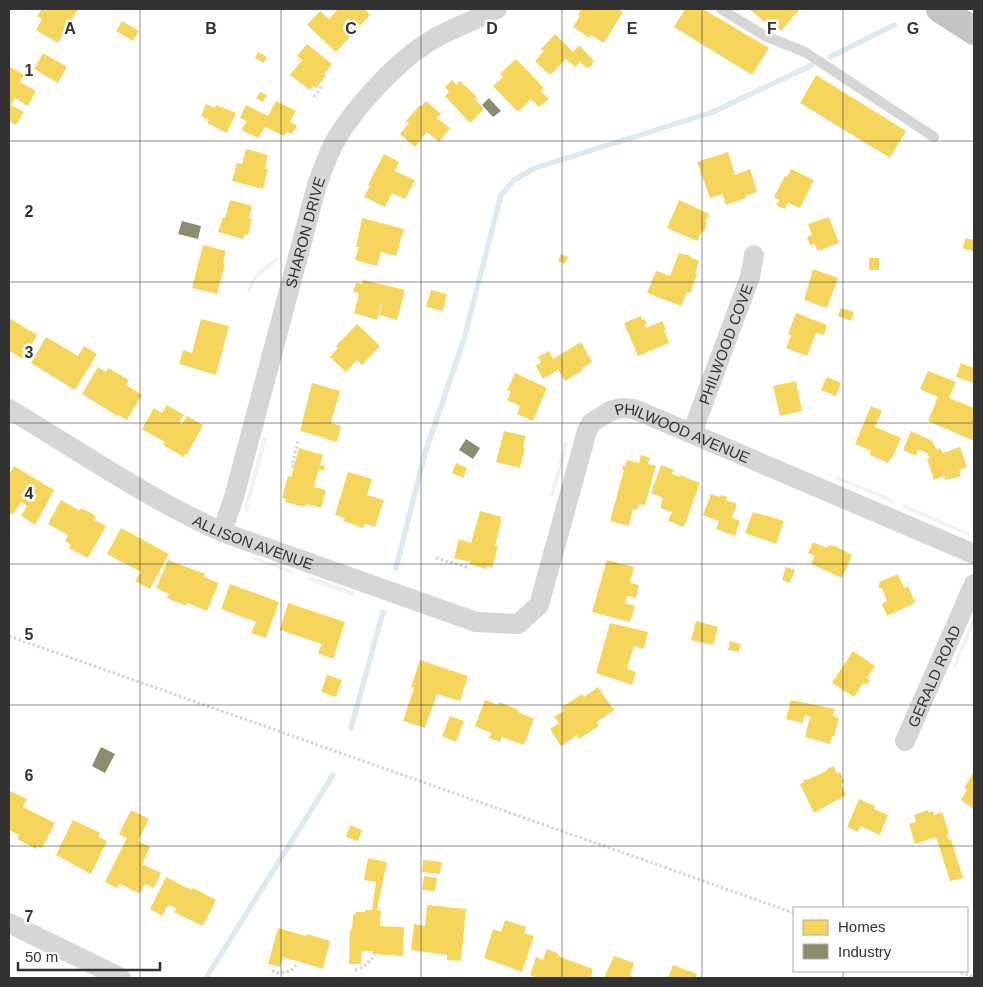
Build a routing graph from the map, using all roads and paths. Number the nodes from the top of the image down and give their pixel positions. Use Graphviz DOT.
graph roads {
  1 [pos="497,9"];
  2 [pos="721,9"];
  3 [pos="940,9"];
  4 [pos="958,9"];
  5 [pos="974,20"];
  6 [pos="974,31"];
  7 [pos="319,85"];
  8 [pos="314,97"];
  9 [pos="934,137"];
  10 [pos="754,255"];
  11 [pos="9,408"];
  12 [pos="692,433"];
  13 [pos="298,441"];
  14 [pos="294,466"];
  15 [pos="222,532"];
  16 [pos="974,554"];
  17 [pos="436,558"];
  18 [pos="470,568"];
  19 [pos="974,584"];
  20 [pos="518,624"];
  21 [pos="9,636"];
  22 [pos="905,741"];
  23 [pos="793,913"];
  24 [pos="9,923"];
  25 [pos="376,955"];
  26 [pos="298,963"];
  27 [pos="355,970"];
  28 [pos="272,971"];
  29 [pos="959,972"];
  30 [pos="974,977"];
  31 [pos="121,978"];
  1 -- 15 [label="street, SHARON DRIVE"];
  2 -- 9 [label="lane"];
  3 -- 6 [label="highway"];
  4 -- 5 [label="highway"];
  7 -- 8 [label="path"];
  10 -- 12 [label="street, PHILWOOD COVE"];
  11 -- 15 [label="street, ALLISON AVENUE"];
  12 -- 16 [label="street, PHILWOOD AVENUE"];
  12 -- 20 [label="street, PHILWOOD AVENUE"];
  13 -- 14 [label="path"];
  15 -- 20 [label="street, ALLISON AVENUE"];
  17 -- 18 [label="path"];
  19 -- 22 [label="street, GERALD ROAD"];
  21 -- 23 [label="path"];
  24 -- 31 [label="street"];
  25 -- 27 [label="path"];
  26 -- 28 [label="path"];
  29 -- 30 [label="path"];
}
